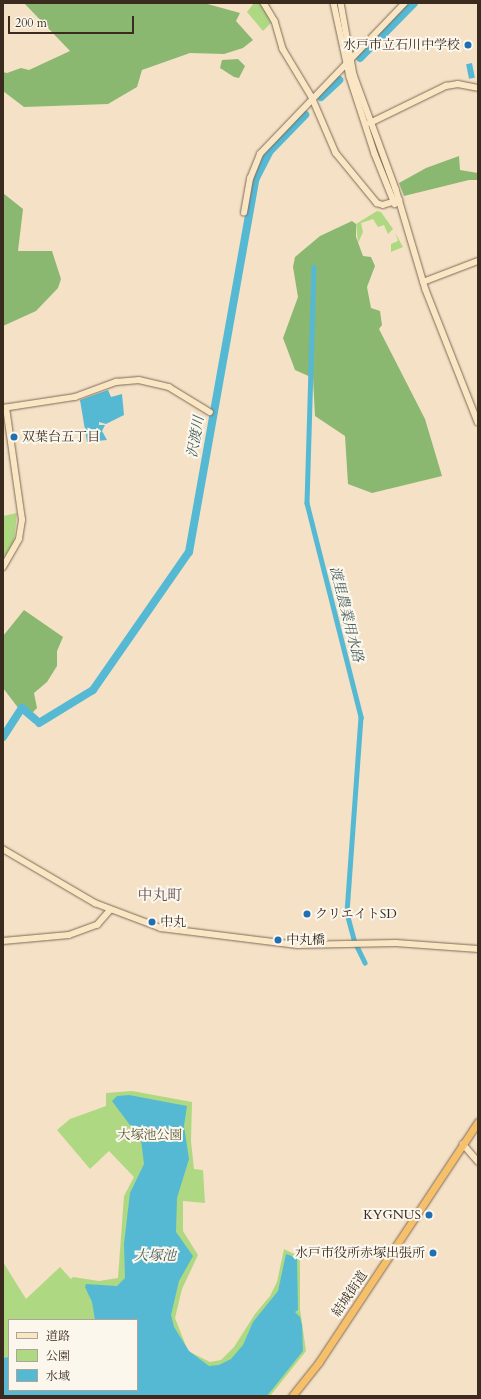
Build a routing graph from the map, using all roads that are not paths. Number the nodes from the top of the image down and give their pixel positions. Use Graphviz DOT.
graph roads {
  1 [pos="264,3"];
  2 [pos="334,3"];
  3 [pos="341,3"];
  4 [pos="405,3"];
  5 [pos="352,56"];
  6 [pos="346,63"];
  7 [pos="478,88"];
  8 [pos="312,98"];
  9 [pos="370,123"];
  10 [pos="397,201"];
  11 [pos="244,213"];
  12 [pos="478,261"];
  13 [pos="423,282"];
  14 [pos="4,408"];
  15 [pos="210,412"];
  16 [pos="478,422"];
  17 [pos="3,567"];
  18 [pos="3,849"];
  19 [pos="110,910"];
  20 [pos="3,941"];
  21 [pos="478,949"];
  22 [pos="478,1122"];
  23 [pos="463,1144"];
  24 [pos="478,1162"];
  25 [pos="292,1396"];
  1 -- 8 [label="street"];
  2 -- 6 [label="street"];
  3 -- 5 [label="street"];
  4 -- 5 [label="street"];
  5 -- 6 [label="street"];
  5 -- 9 [label="street"];
  6 -- 8 [label="street"];
  6 -- 10 [label="street"];
  7 -- 9 [label="street"];
  8 -- 10 [label="street"];
  8 -- 11 [label="street"];
  9 -- 10 [label="street"];
  10 -- 13 [label="street"];
  12 -- 13 [label="street"];
  13 -- 16 [label="street"];
  14 -- 15 [label="street"];
  14 -- 17 [label="street"];
  18 -- 19 [label="street"];
  19 -- 20 [label="street"];
  19 -- 21 [label="street"];
  22 -- 23 [label="highway, 結城街道"];
  23 -- 24 [label="street"];
  23 -- 25 [label="highway, 結城街道"];
}
